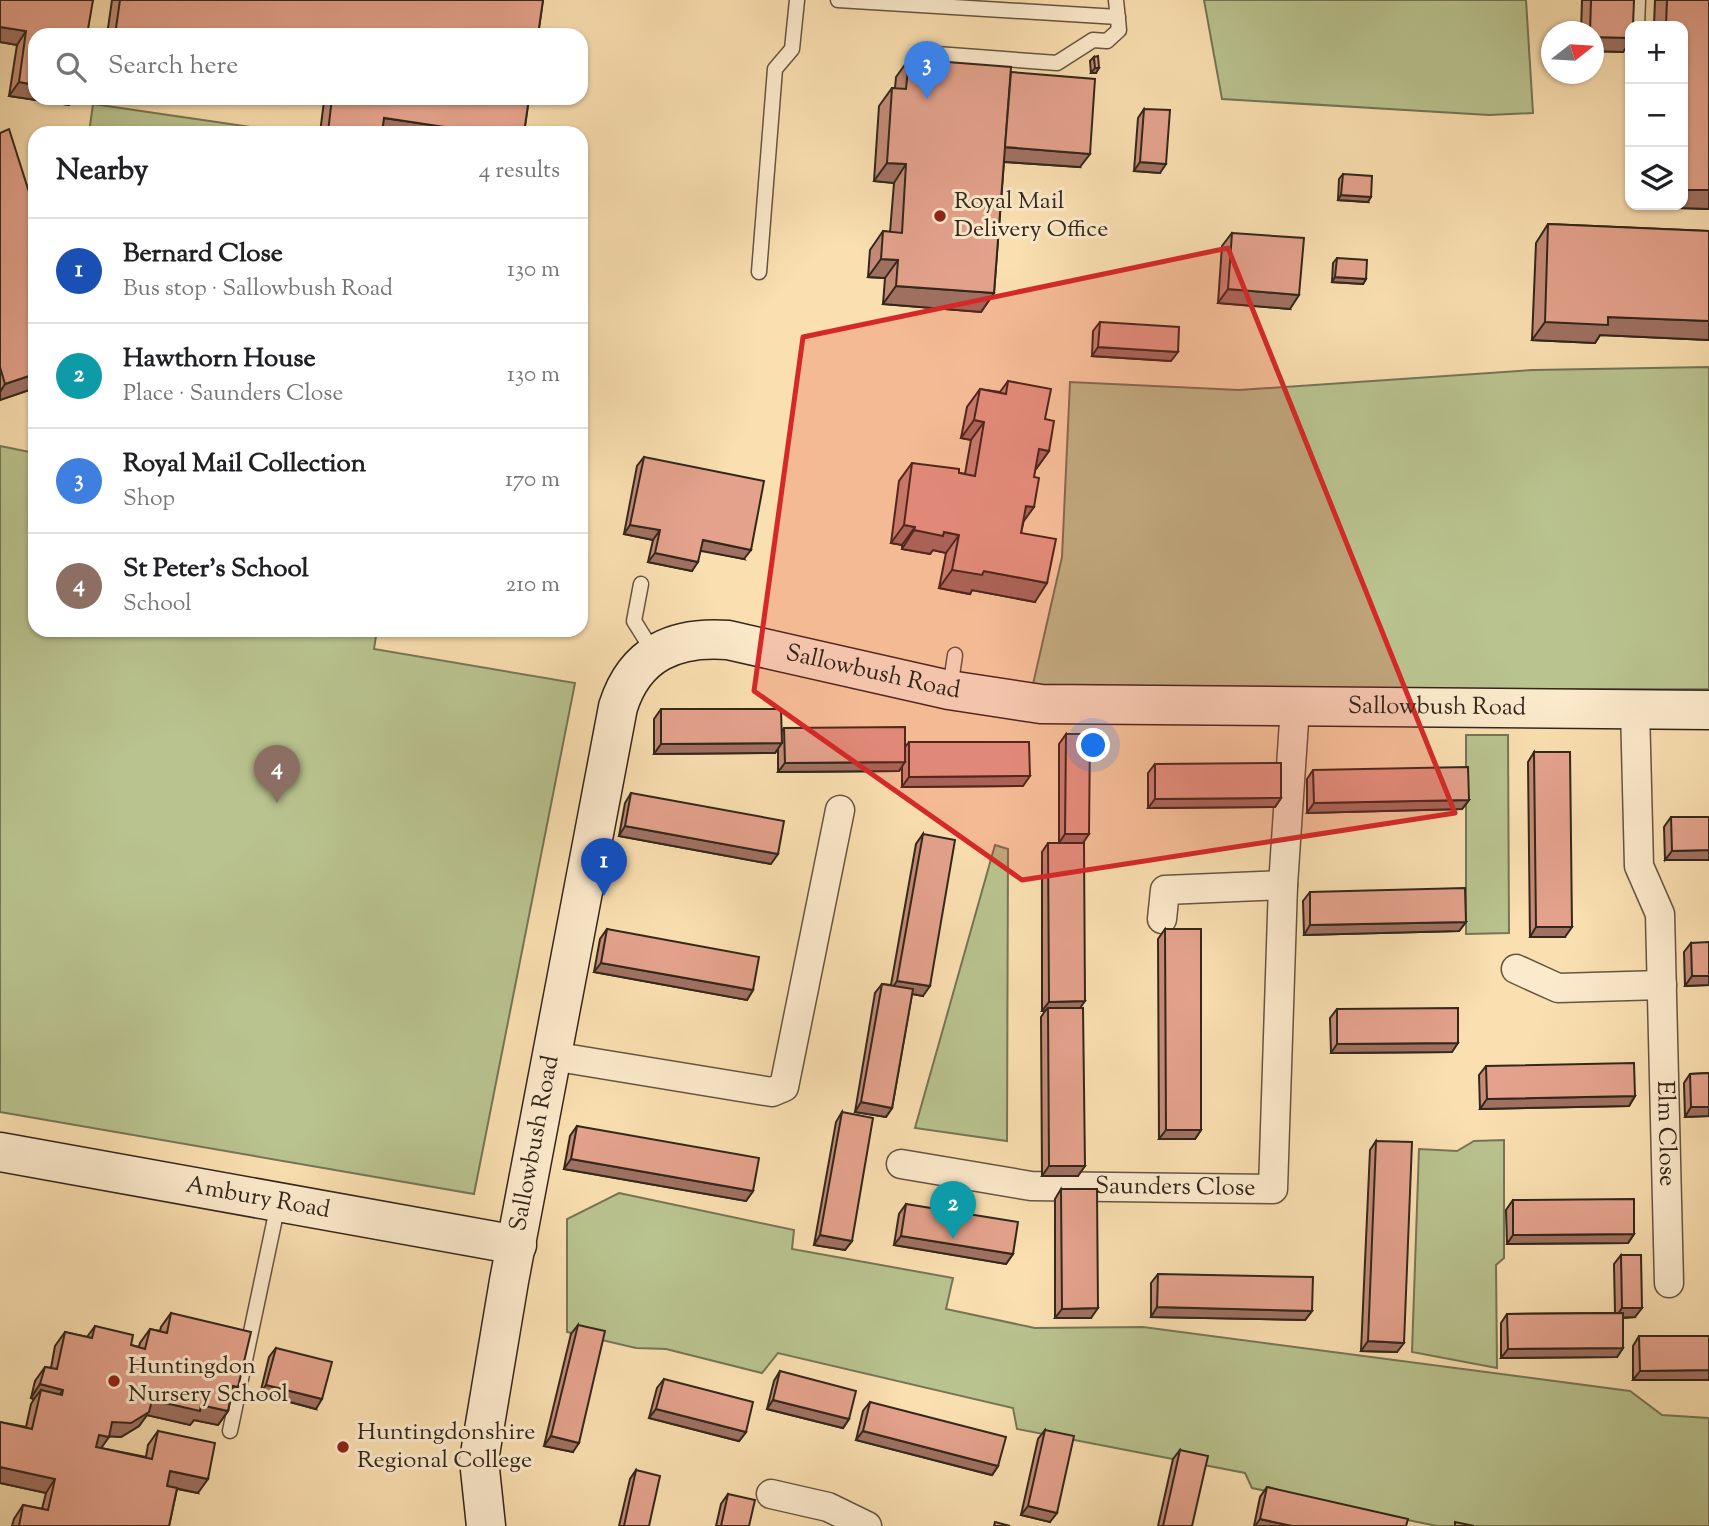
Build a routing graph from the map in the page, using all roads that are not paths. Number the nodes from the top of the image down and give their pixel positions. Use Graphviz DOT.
graph roads {
  1 [pos="797,0"];
  2 [pos="838,0"];
  3 [pos="1116,0"];
  4 [pos="1638,0"];
  5 [pos="1118,17"];
  6 [pos="1637,21"];
  7 [pos="937,54"];
  8 [pos="760,272"];
  9 [pos="641,584"];
  10 [pos="655,654"];
  11 [pos="1294,706"];
  12 [pos="1635,709"];
  13 [pos="1709,710"];
  14 [pos="840,810"];
  15 [pos="1283,886"];
  16 [pos="1162,919"];
  17 [pos="1516,969"];
  18 [pos="1662,985"];
  19 [pos="552,1056"];
  20 [pos="0,1152"];
  21 [pos="901,1164"];
  22 [pos="278,1204"];
  23 [pos="517,1245"];
  24 [pos="1670,1283"];
  25 [pos="230,1431"];
  26 [pos="771,1494"];
  27 [pos="862,1525"];
  28 [pos="485,1526"];
  1 -- 8 [label="lane"];
  2 -- 5 [label="lane"];
  3 -- 5 [label="lane"];
  4 -- 6 [label="lane"];
  5 -- 7 [label="lane"];
  9 -- 10 [label="lane"];
  10 -- 11 [label="street, Sallowbush Road"];
  10 -- 19 [label="street, Sallowbush Road"];
  11 -- 12 [label="street, Sallowbush Road"];
  11 -- 15 [label="street, Saunders Close"];
  12 -- 13 [label="street, Sallowbush Road"];
  12 -- 18 [label="street, Elm Close"];
  14 -- 19 [label="street"];
  15 -- 16 [label="street"];
  15 -- 21 [label="street, Saunders Close"];
  17 -- 18 [label="street"];
  18 -- 24 [label="street, Elm Close"];
  19 -- 23 [label="street, Sallowbush Road"];
  20 -- 22 [label="street, Ambury Road"];
  22 -- 23 [label="street, Ambury Road"];
  22 -- 25 [label="lane"];
  23 -- 28 [label="street, Sallowbush Road"];
  26 -- 27 [label="street"];
}
